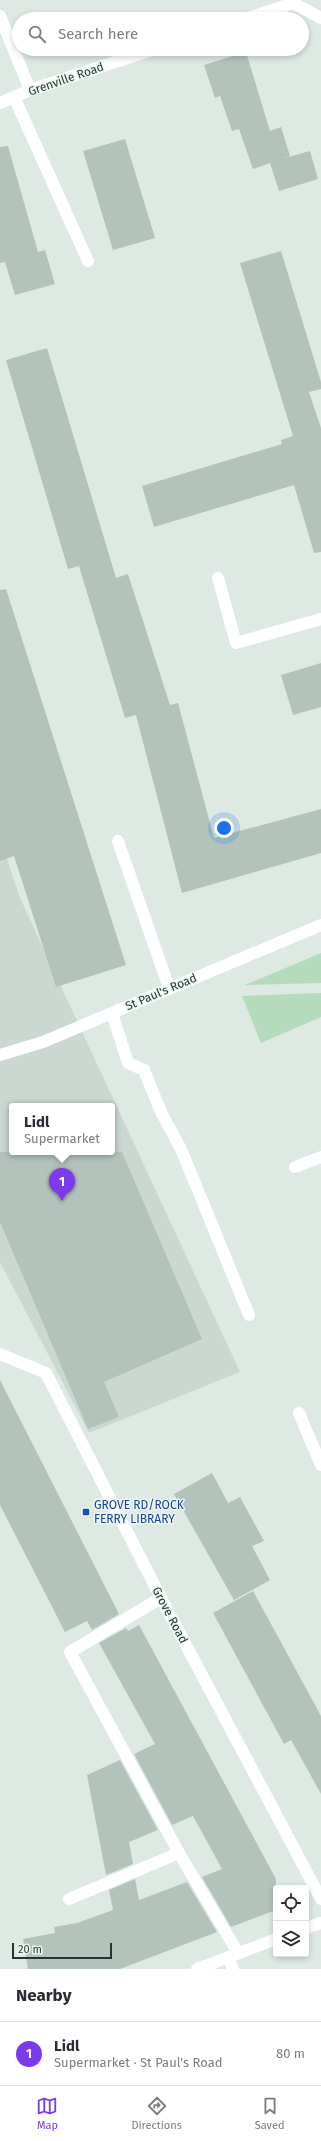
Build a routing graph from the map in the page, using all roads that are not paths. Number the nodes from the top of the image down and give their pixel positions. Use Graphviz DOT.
graph roads {
  1 [pos="294,2"];
  2 [pos="265,12"];
  3 [pos="0,16"];
  4 [pos="321,18"];
  5 [pos="12,46"];
  6 [pos="16,56"];
  7 [pos="133,56"];
  8 [pos="30,90"];
  9 [pos="14,97"];
  10 [pos="0,103"];
  11 [pos="88,261"];
  12 [pos="218,578"];
  13 [pos="321,619"];
  14 [pos="118,841"];
  15 [pos="321,925"];
  16 [pos="168,988"];
  17 [pos="112,1013"];
  18 [pos="0,1055"];
  19 [pos="321,1157"];
  20 [pos="295,1167"];
  21 [pos="249,1315"];
  22 [pos="0,1354"];
  23 [pos="299,1413"];
  24 [pos="321,1465"];
  25 [pos="161,1598"];
  26 [pos="180,1853"];
  27 [pos="69,1899"];
  28 [pos="321,1899"];
  29 [pos="321,1923"];
  30 [pos="309,1927"];
  31 [pos="273,1940"];
  32 [pos="233,1955"];
  33 [pos="197,1969"];
  34 [pos="233,1969"];
  1 -- 2 [label="street"];
  1 -- 4 [label="street"];
  3 -- 5 [label="street"];
  6 -- 8 [label="street"];
  7 -- 8 [label="street, Grenville Road"];
  8 -- 9 [label="street, Grenville Road"];
  9 -- 10 [label="street, Grenville Road"];
  9 -- 11 [label="street"];
  12 -- 13 [label="street"];
  14 -- 16 [label="street"];
  15 -- 16 [label="street, St Paul's Road"];
  16 -- 17 [label="street, St Paul's Road"];
  17 -- 18 [label="street, St Paul's Road"];
  17 -- 21 [label="street"];
  19 -- 20 [label="street"];
  22 -- 25 [label="street, Grove Road"];
  23 -- 24 [label="street"];
  25 -- 26 [label="street"];
  25 -- 28 [label="street, Grove Road"];
  26 -- 27 [label="street"];
  26 -- 32 [label="street"];
  29 -- 30 [label="street"];
  31 -- 32 [label="street"];
  32 -- 33 [label="street"];
  32 -- 34 [label="street"];
}
